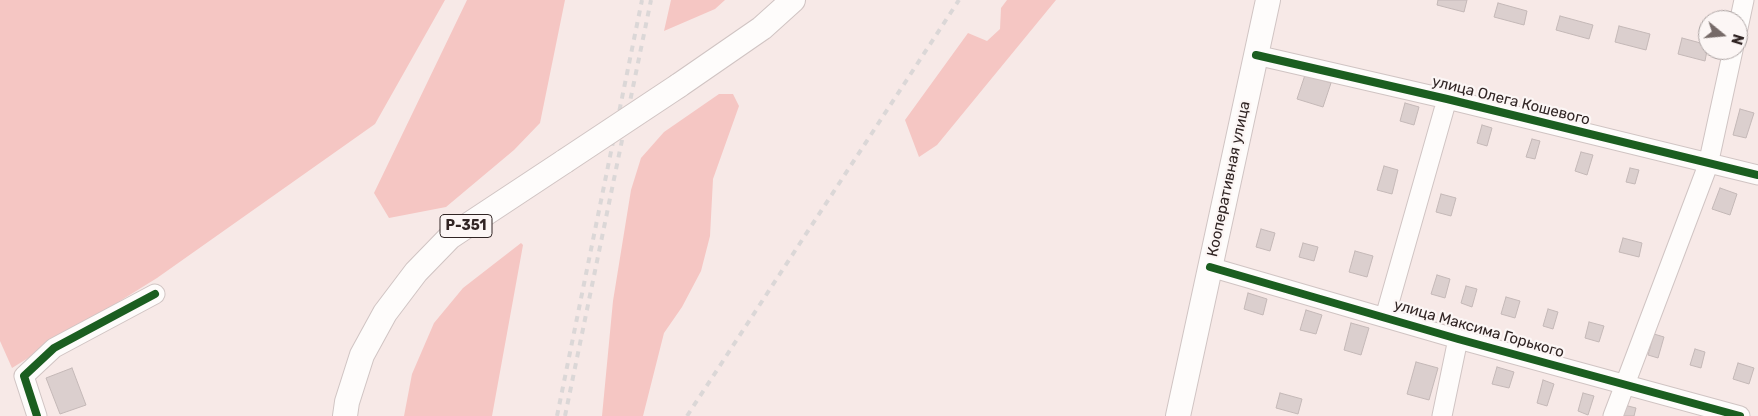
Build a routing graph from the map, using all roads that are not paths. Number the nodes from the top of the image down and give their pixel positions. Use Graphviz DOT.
graph roads {
  1 [pos="794,0"];
  2 [pos="1268,0"];
  3 [pos="1256,55"];
  4 [pos="1731,60"];
  5 [pos="1447,99"];
  6 [pos="1708,164"];
  7 [pos="1758,175"];
  8 [pos="1210,267"];
  9 [pos="155,294"];
  10 [pos="1385,317"];
  11 [pos="1458,339"];
  12 [pos="1625,384"];
  13 [pos="37,416"];
  14 [pos="346,416"];
  15 [pos="1178,416"];
  16 [pos="1442,416"];
  17 [pos="1613,416"];
  18 [pos="1740,416"];
  1 -- 14 [label="main road, Р-351, bridge"];
  2 -- 3 [label="main road, Кооперативная улица"];
  3 -- 5 [label="street, улица Олега Кошевого"];
  3 -- 8 [label="main road, Кооперативная улица"];
  4 -- 6 [label="street"];
  5 -- 6 [label="street, улица Олега Кошевого"];
  5 -- 10 [label="street"];
  6 -- 7 [label="street, улица Олега Кошевого"];
  6 -- 12 [label="street"];
  8 -- 10 [label="street, улица Максима Горького"];
  8 -- 15 [label="main road, Кооперативная улица"];
  9 -- 13 [label="street"];
  10 -- 11 [label="street, улица Максима Горького"];
  11 -- 12 [label="street, улица Максима Горького"];
  11 -- 16 [label="street"];
  12 -- 17 [label="street"];
  12 -- 18 [label="street, улица Максима Горького"];
}
